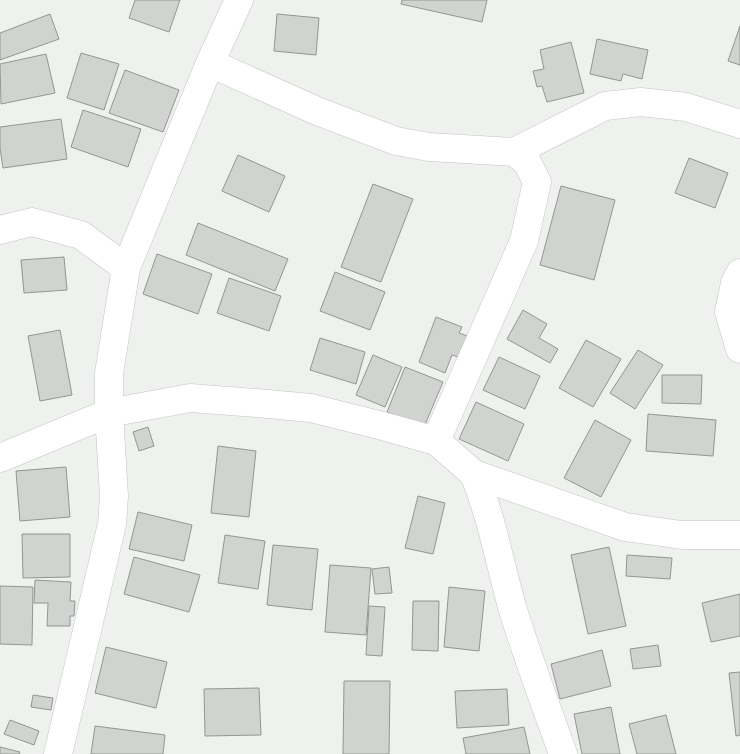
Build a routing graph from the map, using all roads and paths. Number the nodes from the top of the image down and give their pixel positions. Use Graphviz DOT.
graph roads {
  1 [pos="239,0"];
  2 [pos="210,63"];
  3 [pos="740,124"];
  4 [pos="514,152"];
  5 [pos="0,230"];
  6 [pos="126,268"];
  7 [pos="740,273"];
  8 [pos="740,349"];
  9 [pos="109,413"];
  10 [pos="436,441"];
  11 [pos="0,458"];
  12 [pos="474,474"];
  13 [pos="740,535"];
  14 [pos="58,754"];
  15 [pos="563,754"];
  1 -- 2 [label="street"];
  2 -- 4 [label="street"];
  2 -- 6 [label="street"];
  3 -- 4 [label="street"];
  4 -- 10 [label="street"];
  5 -- 6 [label="street"];
  6 -- 9 [label="street"];
  7 -- 8 [label="street"];
  9 -- 10 [label="street"];
  9 -- 11 [label="street"];
  9 -- 14 [label="street"];
  10 -- 12 [label="street"];
  12 -- 13 [label="street"];
  12 -- 15 [label="street"];
}
